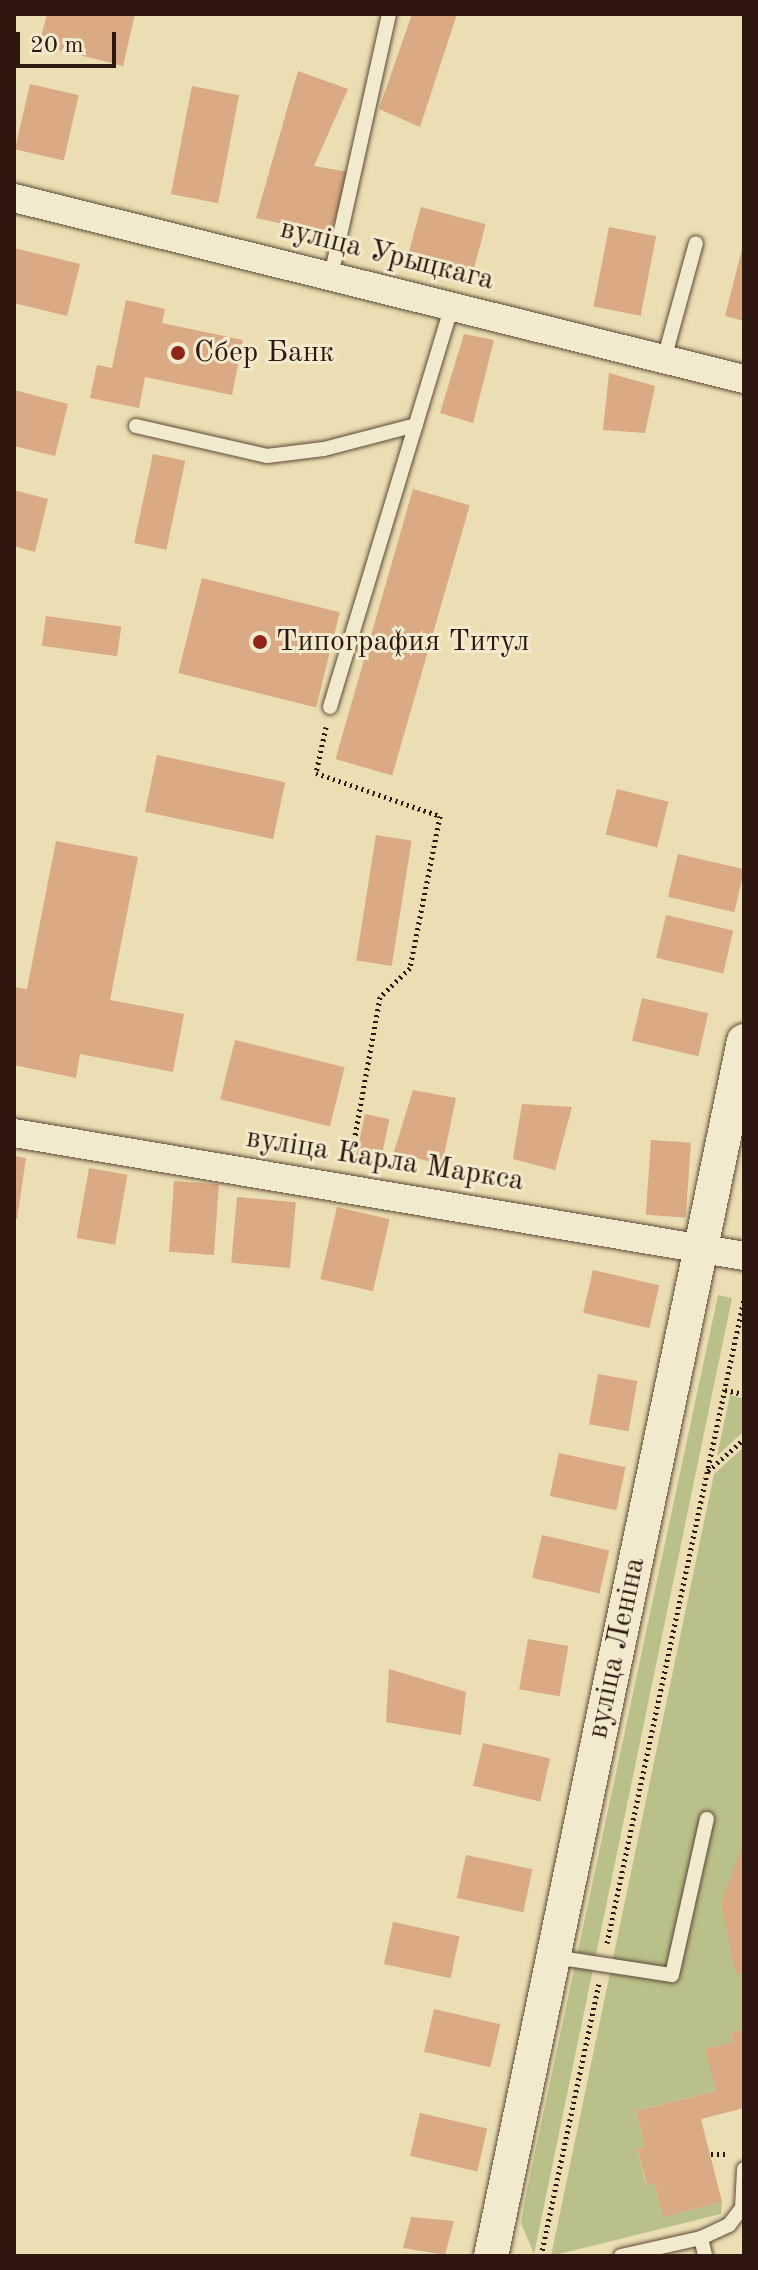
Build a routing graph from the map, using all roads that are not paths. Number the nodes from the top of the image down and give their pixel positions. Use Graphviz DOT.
graph roads {
  1 [pos="389,14"];
  2 [pos="14,198"];
  3 [pos="696,243"];
  4 [pos="331,276"];
  5 [pos="452,306"];
  6 [pos="664,359"];
  7 [pos="744,379"];
  8 [pos="416,425"];
  9 [pos="136,426"];
  10 [pos="330,707"];
  11 [pos="744,1041"];
  12 [pos="14,1133"];
  13 [pos="701,1248"];
  14 [pos="744,1256"];
  15 [pos="707,1819"];
  16 [pos="553,1957"];
  17 [pos="744,2169"];
  18 [pos="701,2238"];
  19 [pos="491,2256"];
  20 [pos="621,2256"];
  21 [pos="705,2256"];
  1 -- 4 [label="lane"];
  2 -- 4 [label="street, вуліца Урыцкага"];
  3 -- 6 [label="lane"];
  4 -- 5 [label="street, вуліца Урыцкага"];
  5 -- 6 [label="street, вуліца Урыцкага"];
  5 -- 8 [label="lane"];
  6 -- 7 [label="street, вуліца Урыцкага"];
  8 -- 9 [label="lane"];
  8 -- 10 [label="lane"];
  11 -- 13 [label="street, вуліца Леніна"];
  12 -- 13 [label="street, вуліца Карла Маркса"];
  13 -- 14 [label="street, вуліца Карла Маркса"];
  13 -- 16 [label="street, вуліца Леніна"];
  15 -- 16 [label="lane"];
  16 -- 19 [label="street, вуліца Леніна"];
  17 -- 18 [label="lane"];
  18 -- 20 [label="lane"];
  18 -- 21 [label="lane"];
}
